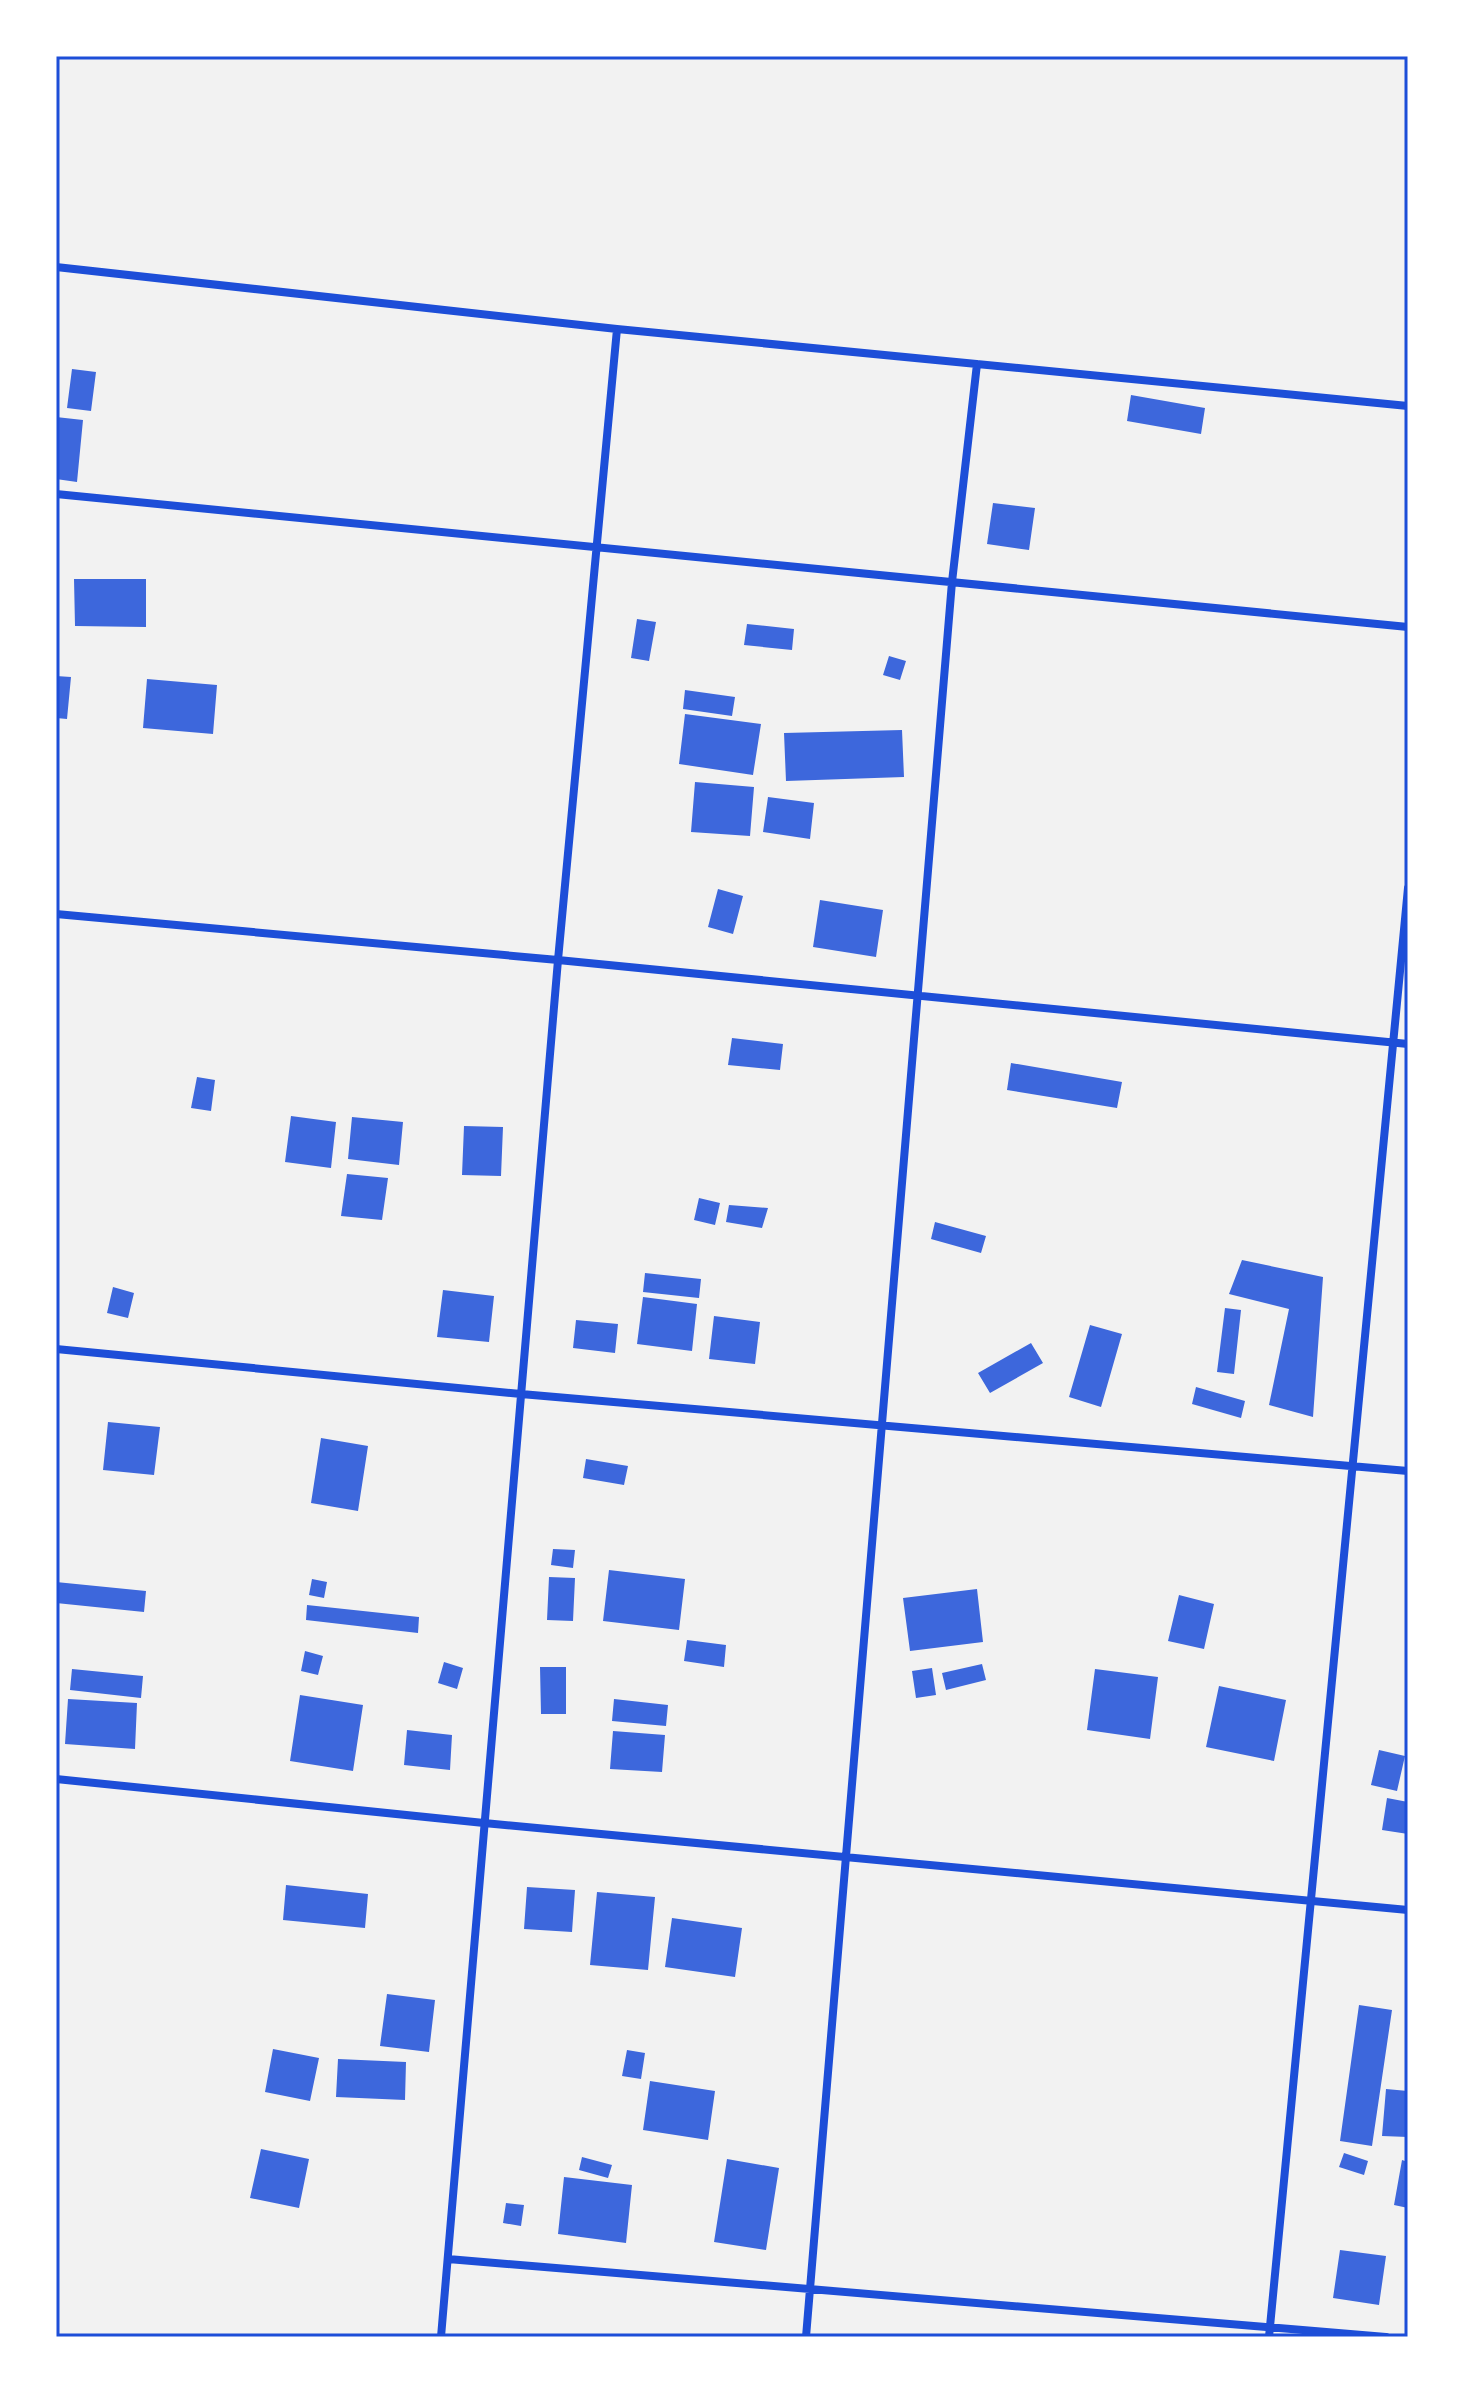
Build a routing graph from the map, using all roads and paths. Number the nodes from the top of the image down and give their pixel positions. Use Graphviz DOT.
graph roads {
  1 [pos="56,267"];
  2 [pos="617,329"];
  3 [pos="977,364"];
  4 [pos="1408,406"];
  5 [pos="56,494"];
  6 [pos="598,547"];
  7 [pos="952,582"];
  8 [pos="1408,627"];
  9 [pos="1408,888"];
  10 [pos="56,914"];
  11 [pos="558,960"];
  12 [pos="919,996"];
  13 [pos="1393,1043"];
  14 [pos="1408,1044"];
  15 [pos="56,1349"];
  16 [pos="521,1394"];
  17 [pos="883,1425"];
  18 [pos="1353,1466"];
  19 [pos="1408,1471"];
  20 [pos="56,1779"];
  21 [pos="484,1823"];
  22 [pos="847,1857"];
  23 [pos="1311,1901"];
  24 [pos="1408,1910"];
  25 [pos="448,2259"];
  26 [pos="810,2289"];
  27 [pos="1269,2332"];
  28 [pos="441,2337"];
  29 [pos="806,2337"];
  30 [pos="1386,2337"];
  1 -- 2 [label="street"];
  2 -- 3 [label="street"];
  2 -- 6 [label="street"];
  3 -- 4 [label="street"];
  3 -- 7 [label="street"];
  5 -- 6 [label="street"];
  6 -- 7 [label="street"];
  6 -- 11 [label="street"];
  7 -- 8 [label="street"];
  7 -- 12 [label="street"];
  9 -- 13 [label="street"];
  10 -- 11 [label="street"];
  11 -- 12 [label="street"];
  11 -- 16 [label="street"];
  12 -- 13 [label="street"];
  12 -- 17 [label="street"];
  13 -- 14 [label="street"];
  13 -- 18 [label="street"];
  15 -- 16 [label="street"];
  16 -- 17 [label="street"];
  16 -- 21 [label="street"];
  17 -- 18 [label="street"];
  17 -- 22 [label="street"];
  18 -- 19 [label="street"];
  18 -- 23 [label="street"];
  20 -- 21 [label="street"];
  21 -- 22 [label="street"];
  21 -- 25 [label="street"];
  22 -- 23 [label="street"];
  22 -- 26 [label="street"];
  23 -- 24 [label="street"];
  23 -- 27 [label="street"];
  25 -- 26 [label="street"];
  25 -- 28 [label="street"];
  26 -- 27 [label="street"];
  26 -- 29 [label="street"];
  27 -- 30 [label="street"];
}
